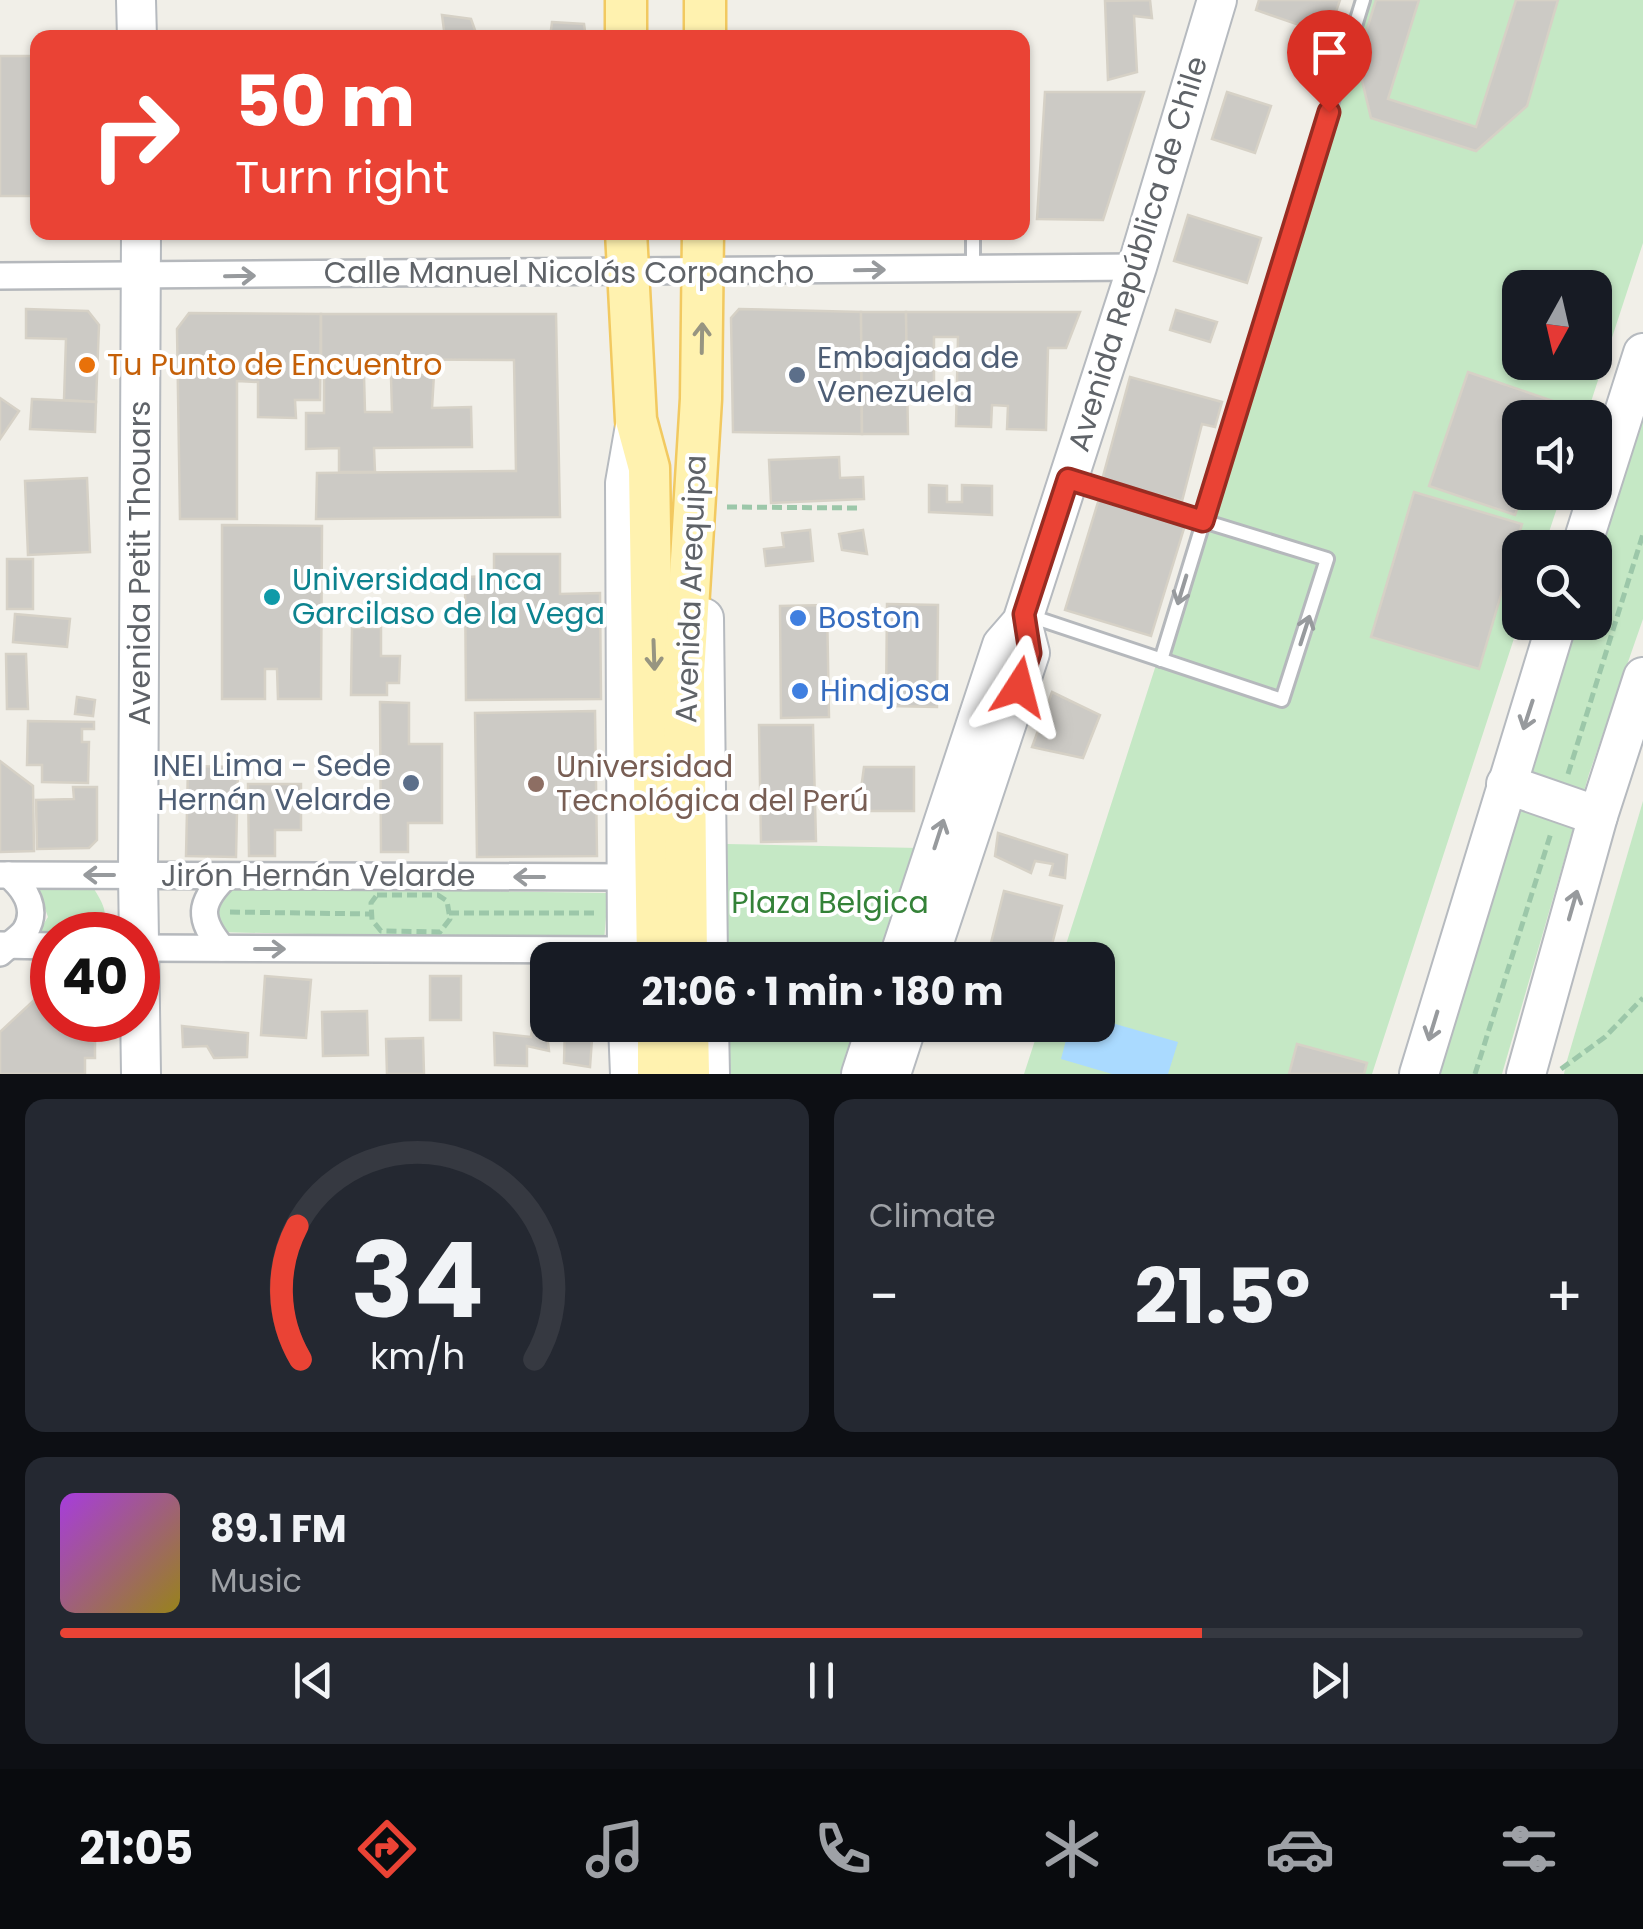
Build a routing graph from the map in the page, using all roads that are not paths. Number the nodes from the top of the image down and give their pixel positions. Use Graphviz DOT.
graph roads {
  1 [pos="136,0"];
  2 [pos="626,0"];
  3 [pos="705,0"];
  4 [pos="1202,0"];
  5 [pos="1217,0"];
  6 [pos="1364,0"];
  7 [pos="136,30"];
  8 [pos="626,30"];
  9 [pos="704,30"];
  10 [pos="1203,44"];
  11 [pos="141,240"];
  12 [pos="626,240"];
  13 [pos="972,240"];
  14 [pos="703,252"];
  15 [pos="1137,267"];
  16 [pos="973,269"];
  17 [pos="627,272"];
  18 [pos="0,276"];
  19 [pos="142,276"];
  20 [pos="1643,353"];
  21 [pos="701,399"];
  22 [pos="636,420"];
  23 [pos="1068,479"];
  24 [pos="1203,521"];
  25 [pos="1587,530"];
  26 [pos="1023,618"];
  27 [pos="1551,640"];
  28 [pos="1161,660"];
  29 [pos="1643,677"];
  30 [pos="1506,784"];
  31 [pos="1598,816"];
  32 [pos="4,875"];
  33 [pos="138,875"];
  34 [pos="226,876"];
  35 [pos="139,912"];
  36 [pos="633,932"];
  37 [pos="687,942"];
  38 [pos="708,942"];
  39 [pos="904,942"];
  40 [pos="934,942"];
  41 [pos="30,947"];
  42 [pos="3,948"];
  43 [pos="160,948"];
  44 [pos="222,948"];
  45 [pos="140,1042"];
  46 [pos="629,1042"];
  47 [pos="658,1042"];
  48 [pos="688,1042"];
  49 [pos="709,1042"];
  50 [pos="871,1042"];
  51 [pos="901,1042"];
  52 [pos="1542,1072"];
  53 [pos="141,1074"];
  54 [pos="630,1074"];
  55 [pos="658,1074"];
  56 [pos="688,1074"];
  57 [pos="710,1074"];
  58 [pos="861,1074"];
  59 [pos="891,1074"];
  60 [pos="1419,1074"];
  1 -- 7 [label="main road"];
  2 -- 8 [label="main road"];
  3 -- 9 [label="main road"];
  4 -- 10 [label="main road"];
  5 -- 10 [label="main road, Avenida República de Chile"];
  6 -- 24 [label="lane"];
  10 -- 15 [label="main road, Avenida República de Chile"];
  11 -- 19 [label="main road, Avenida Petit Thouars"];
  12 -- 17 [label="main road, Avenida Arequipa"];
  13 -- 16 [label="lane"];
  14 -- 16 [label="street, Calle Manuel Nicolás Corpancho, one-way"];
  14 -- 17 [label="street, Calle Manuel Nicolás Corpancho"];
  21 -- 14 [label="main road, Avenida Arequipa, one-way"];
  15 -- 16 [label="street, Calle Manuel Nicolás Corpancho"];
  15 -- 23 [label="main road, Avenida República de Chile"];
  19 -- 17 [label="street, Calle Manuel Nicolás Corpancho, one-way"];
  17 -- 22 [label="main road, Avenida Arequipa"];
  18 -- 19 [label="street, Calle Manuel Nicolás Corpancho"];
  19 -- 33 [label="main road, Avenida Petit Thouars"];
  20 -- 25 [label="main road"];
  21 -- 37 [label="main road, Avenida Arequipa"];
  21 -- 38 [label="main road, Avenida Arequipa"];
  22 -- 36 [label="main road, Avenida Arequipa"];
  22 -- 36 [label="main road, Avenida Arequipa, one-way"];
  23 -- 24 [label="lane"];
  23 -- 26 [label="main road, Avenida República de Chile"];
  24 -- 28 [label="lane, one-way"];
  28 -- 24 [label="lane, one-way"];
  26 -- 28 [label="lane"];
  39 -- 26 [label="main road, Avenida República de Chile, one-way"];
  26 -- 40 [label="main road, Avenida República de Chile"];
  27 -- 30 [label="main road, one-way"];
  29 -- 31 [label="main road"];
  30 -- 31 [label="main road"];
  30 -- 60 [label="main road, one-way"];
  52 -- 31 [label="main road, one-way"];
  33 -- 32 [label="street, Jirón Hernán Velarde, one-way"];
  32 -- 42 [label="street, Jirón Hernán Velarde"];
  33 -- 34 [label="street, Jirón Hernán Velarde"];
  33 -- 35 [label="main road, Avenida Petit Thouars"];
  36 -- 34 [label="street, Jirón Hernán Velarde, one-way"];
  34 -- 44 [label="street"];
  44 -- 36 [label="street, one-way"];
  41 -- 42 [label="street, Jirón Hernán Velarde"];
  43 -- 44 [label="street"];
  45 -- 53 [label="main road, Avenida Petit Thouars"];
  46 -- 54 [label="main road"];
  47 -- 55 [label="main road"];
  48 -- 56 [label="main road"];
  49 -- 57 [label="main road"];
  50 -- 58 [label="main road"];
  51 -- 59 [label="main road"];
}
